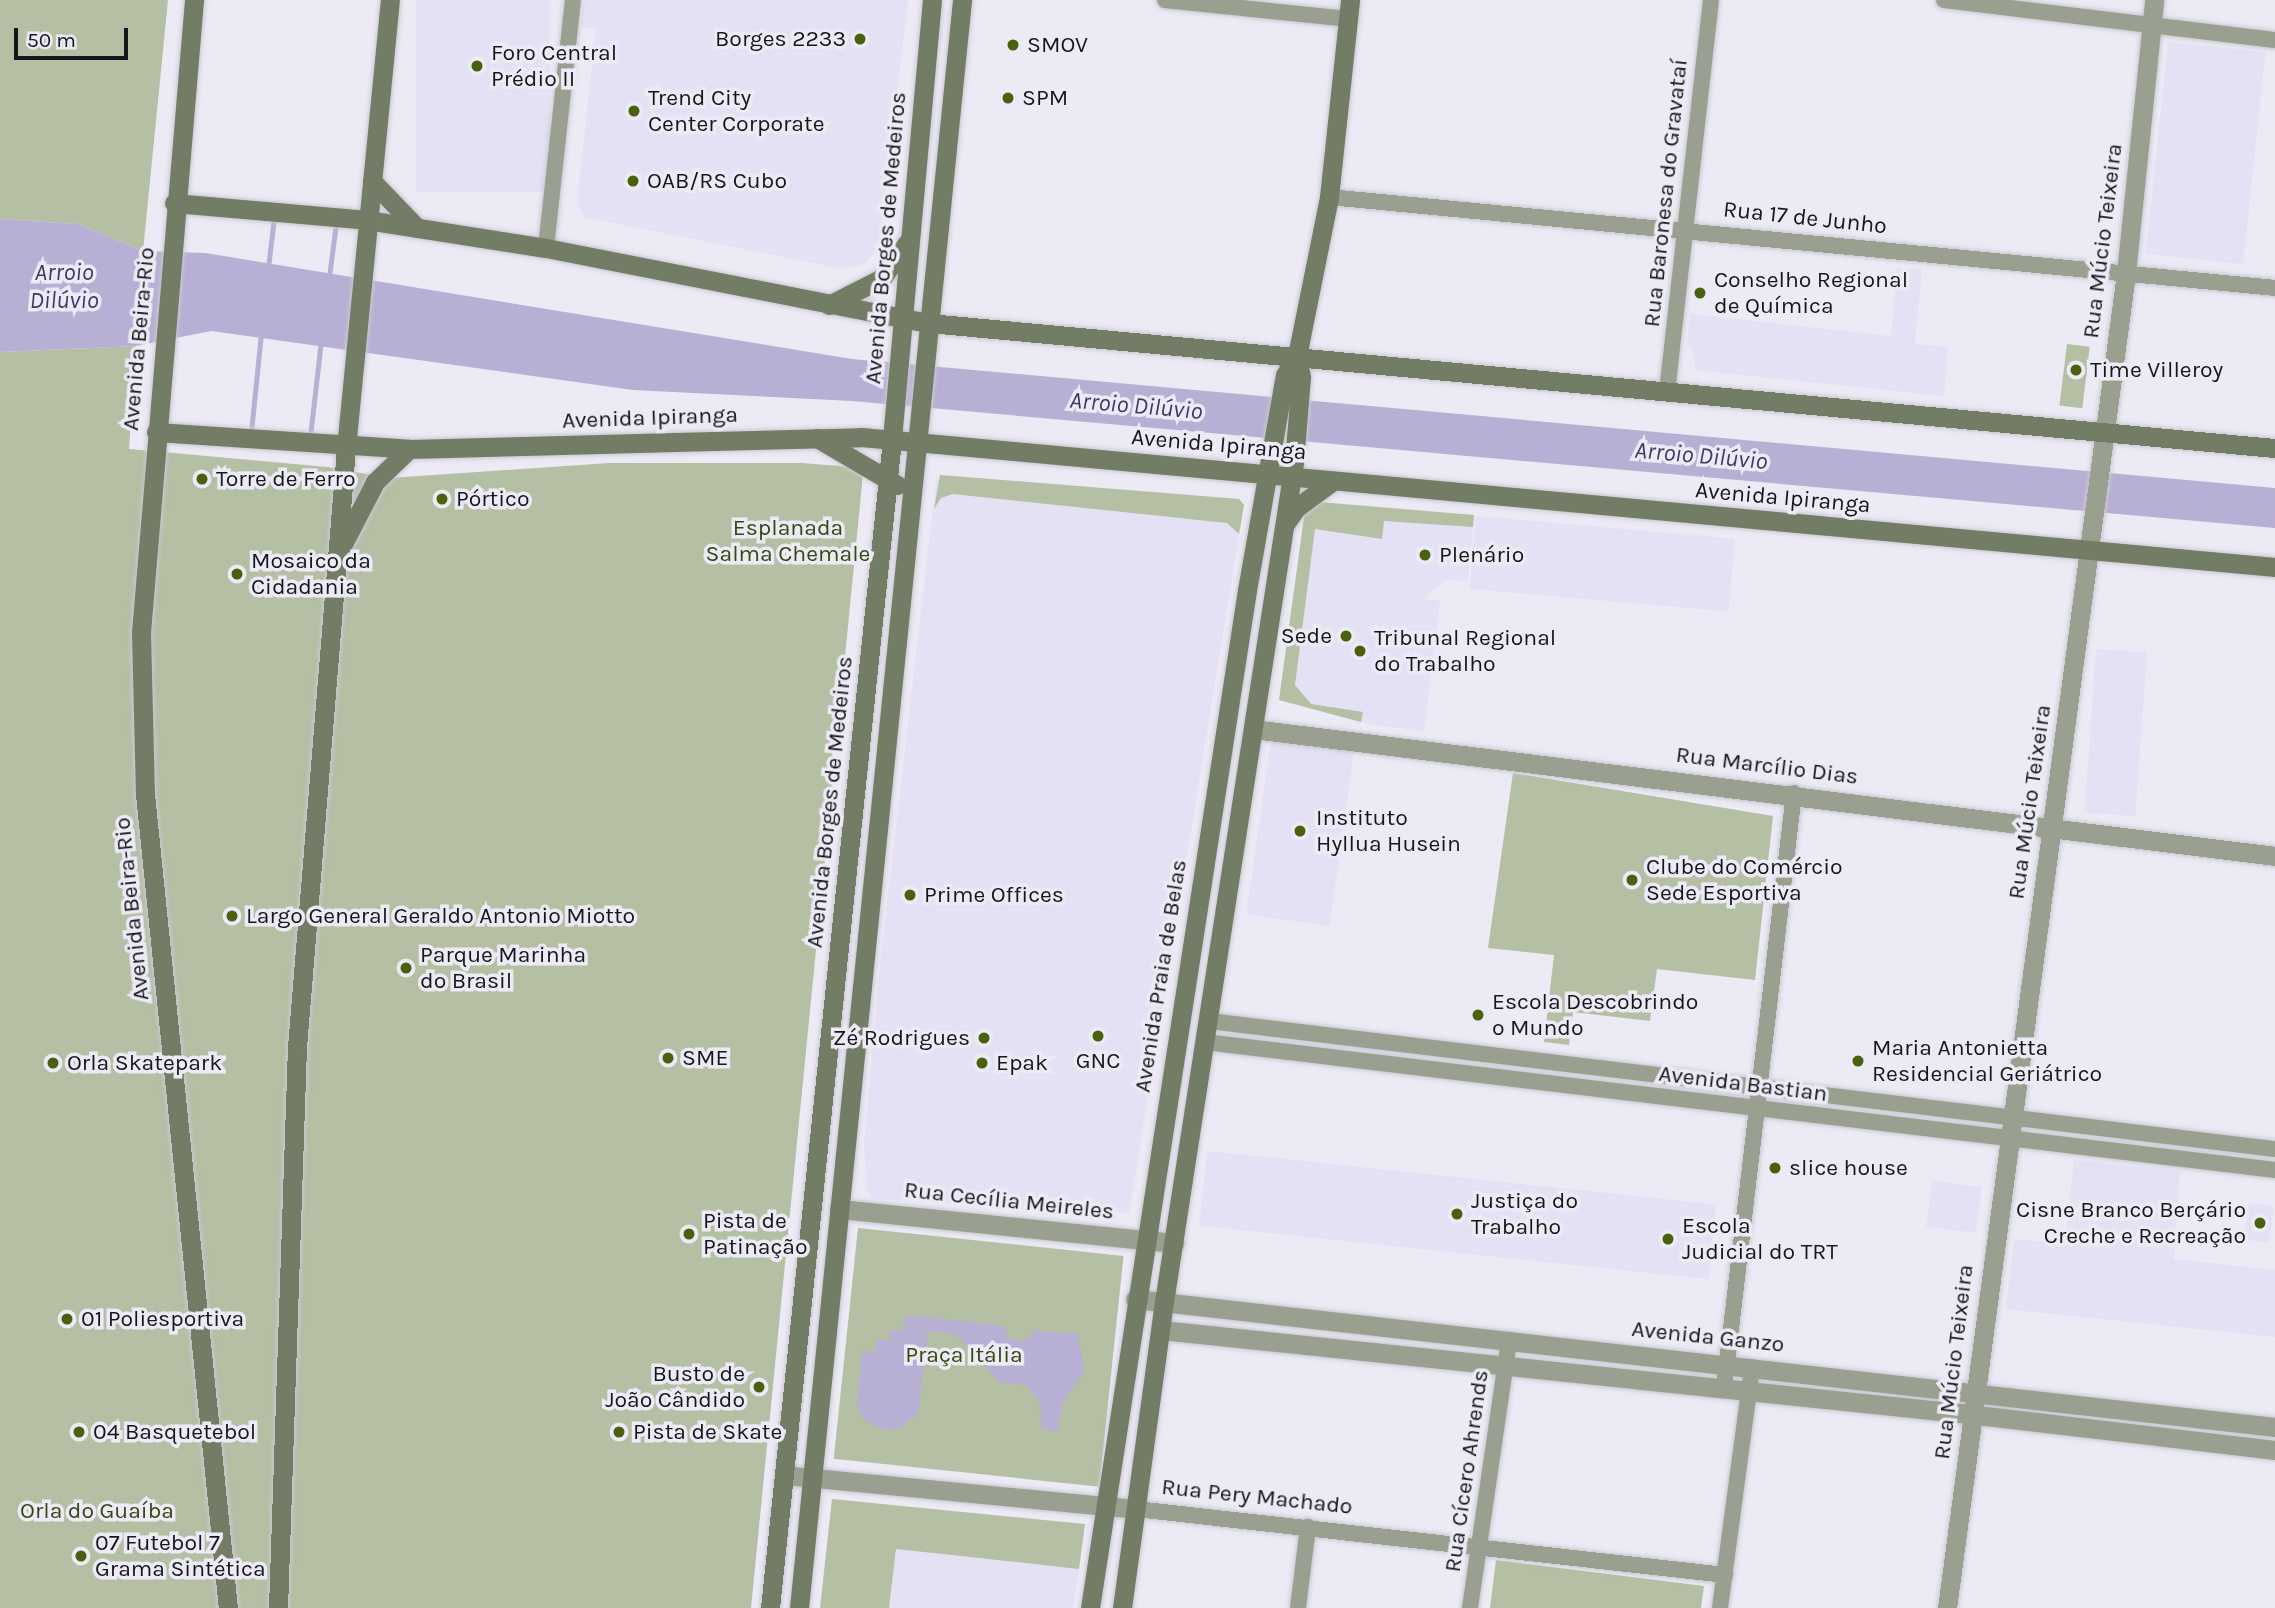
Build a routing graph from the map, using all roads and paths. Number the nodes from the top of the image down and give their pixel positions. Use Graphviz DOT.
graph roads {
  1 [pos="194,0"];
  2 [pos="390,0"];
  3 [pos="573,0"];
  4 [pos="932,0"];
  5 [pos="962,0"];
  6 [pos="1165,0"];
  7 [pos="1711,0"];
  8 [pos="1944,0"];
  9 [pos="2154,0"];
  10 [pos="1350,10"];
  11 [pos="2151,23"];
  12 [pos="2275,40"];
  13 [pos="372,181"];
  14 [pos="1329,197"];
  15 [pos="174,203"];
  16 [pos="367,220"];
  17 [pos="417,228"];
  18 [pos="1684,229"];
  19 [pos="910,240"];
  20 [pos="546,248"];
  21 [pos="2126,273"];
  22 [pos="2275,288"];
  23 [pos="828,305"];
  24 [pos="902,319"];
  25 [pos="929,324"];
  26 [pos="1297,356"];
  27 [pos="1293,376"];
  28 [pos="1667,392"];
  29 [pos="156,432"];
  30 [pos="816,438"];
  31 [pos="891,439"];
  32 [pos="918,442"];
  33 [pos="2102,442"];
  34 [pos="346,448"];
  35 [pos="2275,448"];
  36 [pos="410,449"];
  37 [pos="1269,475"];
  38 [pos="888,476"];
  39 [pos="1292,477"];
  40 [pos="1333,481"];
  41 [pos="912,499"];
  42 [pos="1284,525"];
  43 [pos="2090,551"];
  44 [pos="338,554"];
  45 [pos="2275,568"];
  46 [pos="1253,729"];
  47 [pos="1794,793"];
  48 [pos="2051,827"];
  49 [pos="2275,856"];
  50 [pos="1209,1021"];
  51 [pos="1378,1041"];
  52 [pos="1205,1042"];
  53 [pos="1375,1063"];
  54 [pos="1579,1065"];
  55 [pos="1577,1087"];
  56 [pos="1759,1087"];
  57 [pos="1757,1108"];
  58 [pos="2012,1117"];
  59 [pos="2009,1139"];
  60 [pos="2275,1149"];
  61 [pos="2275,1170"];
  62 [pos="839,1209"];
  63 [pos="1145,1240"];
  64 [pos="1174,1243"];
  65 [pos="1135,1299"];
  66 [pos="1164,1302"];
  67 [pos="1346,1322"];
  68 [pos="1161,1330"];
  69 [pos="1509,1340"];
  70 [pos="1343,1349"];
  71 [pos="1726,1364"];
  72 [pos="1505,1365"];
  73 [pos="1752,1367"];
  74 [pos="1724,1388"];
  75 [pos="1749,1391"];
  76 [pos="1975,1391"];
  77 [pos="1972,1414"];
  78 [pos="2240,1423"];
  79 [pos="2275,1427"];
  80 [pos="2237,1446"];
  81 [pos="2275,1450"];
  82 [pos="784,1475"];
  83 [pos="813,1477"];
  84 [pos="1106,1506"];
  85 [pos="1136,1509"];
  86 [pos="1308,1527"];
  87 [pos="1478,1545"];
  88 [pos="1725,1575"];
  89 [pos="228,1608"];
  90 [pos="278,1608"];
  91 [pos="770,1608"];
  92 [pos="799,1608"];
  93 [pos="1090,1608"];
  94 [pos="1122,1608"];
  95 [pos="1298,1608"];
  96 [pos="1469,1608"];
  97 [pos="1720,1608"];
  98 [pos="1947,1608"];
  1 -- 15 [label="main road, Avenida Beira-Rio"];
  2 -- 13 [label="main road"];
  3 -- 20 [label="street"];
  4 -- 19 [label="main road, Avenida Borges de Medeiros"];
  5 -- 25 [label="main road"];
  6 -- 10 [label="street"];
  7 -- 18 [label="street, Rua Baronesa do Gravataí"];
  8 -- 11 [label="street"];
  9 -- 11 [label="street, Rua Múcio Teixeira"];
  10 -- 14 [label="main road, Avenida Praia de Belas"];
  11 -- 12 [label="street"];
  11 -- 21 [label="street, Rua Múcio Teixeira"];
  13 -- 16 [label="main road"];
  13 -- 17 [label="main road"];
  14 -- 18 [label="street, Rua 17 de Junho"];
  14 -- 26 [label="main road, Avenida Praia de Belas"];
  15 -- 16 [label="main road"];
  15 -- 29 [label="main road, Avenida Beira-Rio"];
  16 -- 17 [label="main road"];
  16 -- 34 [label="main road"];
  17 -- 20 [label="main road"];
  18 -- 21 [label="street, Rua 17 de Junho"];
  18 -- 28 [label="street, Rua Baronesa do Gravataí"];
  19 -- 23 [label="main road"];
  19 -- 24 [label="main road, Avenida Borges de Medeiros"];
  20 -- 23 [label="main road"];
  21 -- 22 [label="street, Rua 17 de Junho"];
  21 -- 33 [label="street, Rua Múcio Teixeira"];
  23 -- 24 [label="main road"];
  24 -- 25 [label="main road"];
  24 -- 31 [label="main road, Avenida Borges de Medeiros"];
  25 -- 26 [label="main road"];
  25 -- 32 [label="main road"];
  26 -- 27 [label="main road, Avenida Praia de Belas"];
  26 -- 28 [label="main road"];
  27 -- 37 [label="main road, Avenida Praia de Belas"];
  27 -- 39 [label="main road, Avenida Praia de Belas"];
  28 -- 33 [label="main road"];
  29 -- 34 [label="main road, Avenida Ipiranga"];
  29 -- 89 [label="main road, Avenida Beira-Rio"];
  30 -- 31 [label="main road, Avenida Ipiranga"];
  30 -- 36 [label="main road, Avenida Ipiranga"];
  30 -- 38 [label="main road"];
  31 -- 32 [label="main road, Avenida Ipiranga"];
  31 -- 38 [label="main road, Avenida Borges de Medeiros"];
  32 -- 37 [label="main road, Avenida Ipiranga"];
  32 -- 41 [label="main road"];
  33 -- 35 [label="main road"];
  33 -- 43 [label="street, Rua Múcio Teixeira"];
  34 -- 36 [label="main road, Avenida Ipiranga"];
  34 -- 44 [label="main road"];
  36 -- 44 [label="main road"];
  37 -- 39 [label="main road, Avenida Ipiranga"];
  37 -- 63 [label="main road, Avenida Praia de Belas"];
  38 -- 41 [label="main road"];
  38 -- 82 [label="main road, Avenida Borges de Medeiros"];
  39 -- 40 [label="main road, Avenida Ipiranga"];
  39 -- 42 [label="main road, Avenida Praia de Belas"];
  40 -- 42 [label="main road"];
  40 -- 43 [label="main road, Avenida Ipiranga"];
  41 -- 62 [label="main road"];
  42 -- 46 [label="main road, Avenida Praia de Belas"];
  43 -- 45 [label="main road, Avenida Ipiranga"];
  43 -- 48 [label="street, Rua Múcio Teixeira"];
  44 -- 90 [label="main road"];
  46 -- 47 [label="street, Rua Marcílio Dias"];
  46 -- 50 [label="main road, Avenida Praia de Belas"];
  47 -- 48 [label="street, Rua Marcílio Dias"];
  47 -- 56 [label="street"];
  48 -- 49 [label="street, Rua Marcílio Dias"];
  48 -- 58 [label="street, Rua Múcio Teixeira"];
  50 -- 51 [label="street, Avenida Bastian"];
  50 -- 52 [label="main road, Avenida Praia de Belas"];
  51 -- 53 [label="street"];
  51 -- 54 [label="street, Avenida Bastian"];
  52 -- 53 [label="street, Avenida Bastian"];
  52 -- 64 [label="main road, Avenida Praia de Belas"];
  53 -- 55 [label="street, Avenida Bastian"];
  54 -- 55 [label="street"];
  54 -- 56 [label="street, Avenida Bastian"];
  55 -- 57 [label="street, Avenida Bastian"];
  56 -- 57 [label="street"];
  56 -- 58 [label="street, Avenida Bastian"];
  57 -- 59 [label="street, Avenida Bastian"];
  57 -- 71 [label="street"];
  58 -- 59 [label="street, Rua Múcio Teixeira"];
  58 -- 60 [label="street, Avenida Bastian"];
  59 -- 61 [label="street, Avenida Bastian"];
  59 -- 76 [label="street, Rua Múcio Teixeira"];
  62 -- 63 [label="street, Rua Cecília Meireles"];
  62 -- 83 [label="main road"];
  63 -- 64 [label="street, Rua Cecília Meireles"];
  63 -- 65 [label="main road, Avenida Praia de Belas"];
  64 -- 66 [label="main road, Avenida Praia de Belas"];
  65 -- 66 [label="street, Avenida Ganzo"];
  65 -- 84 [label="main road, Avenida Praia de Belas"];
  66 -- 67 [label="street, Avenida Ganzo"];
  66 -- 68 [label="main road, Avenida Praia de Belas"];
  67 -- 69 [label="street, Avenida Ganzo"];
  67 -- 70 [label="street"];
  68 -- 70 [label="street"];
  68 -- 85 [label="main road, Avenida Praia de Belas"];
  69 -- 71 [label="street, Avenida Ganzo"];
  69 -- 72 [label="street, Rua Cícero Ahrends"];
  70 -- 72 [label="street"];
  71 -- 73 [label="street, Avenida Ganzo"];
  71 -- 74 [label="street"];
  72 -- 74 [label="street"];
  72 -- 87 [label="street, Rua Cícero Ahrends"];
  73 -- 75 [label="street"];
  73 -- 76 [label="street, Avenida Ganzo"];
  74 -- 75 [label="street"];
  75 -- 77 [label="street"];
  75 -- 88 [label="street"];
  76 -- 77 [label="street, Rua Múcio Teixeira"];
  76 -- 78 [label="street, Avenida Ganzo"];
  77 -- 80 [label="street"];
  77 -- 98 [label="street, Rua Múcio Teixeira"];
  78 -- 79 [label="street, Avenida Ganzo"];
  78 -- 80 [label="street"];
  80 -- 81 [label="street"];
  82 -- 83 [label="street, Rua Pery Machado"];
  82 -- 91 [label="main road, Avenida Borges de Medeiros"];
  83 -- 84 [label="street, Rua Pery Machado"];
  83 -- 92 [label="main road"];
  84 -- 85 [label="street, Rua Pery Machado"];
  84 -- 93 [label="main road, Avenida Praia de Belas"];
  85 -- 86 [label="street, Rua Pery Machado"];
  85 -- 94 [label="main road, Avenida Praia de Belas"];
  86 -- 87 [label="street, Rua Pery Machado"];
  86 -- 95 [label="street"];
  87 -- 88 [label="street, Rua Pery Machado"];
  87 -- 96 [label="street, Rua Cícero Ahrends"];
  88 -- 97 [label="street"];
}
